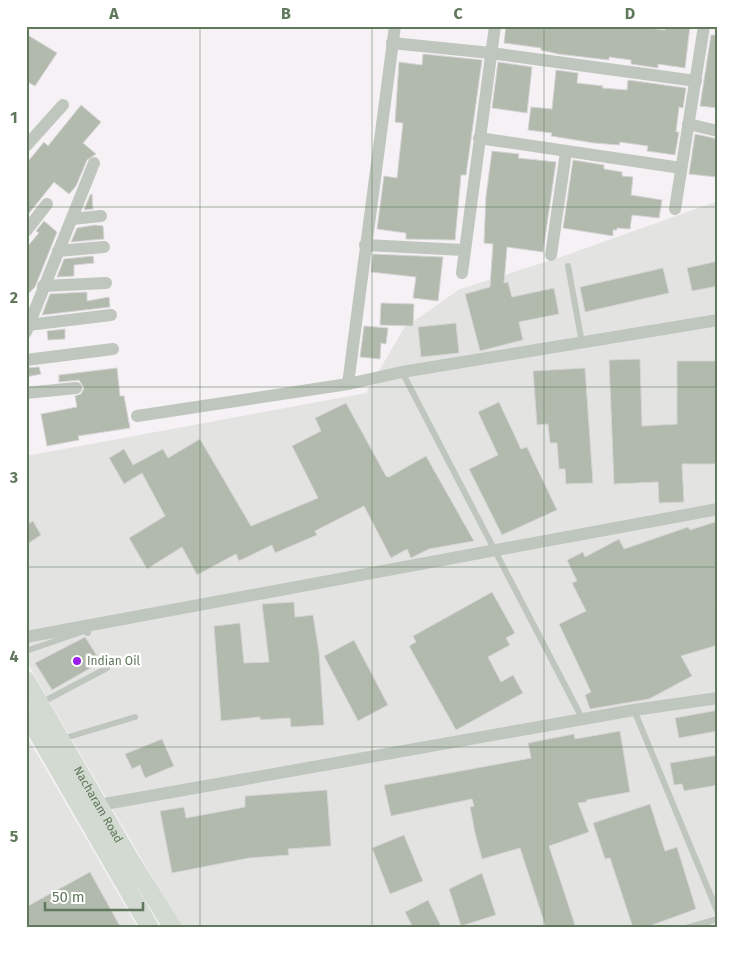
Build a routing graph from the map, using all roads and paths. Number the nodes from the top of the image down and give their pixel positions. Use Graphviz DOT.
graph roads {
  1 [pos="395,26"];
  2 [pos="495,26"];
  3 [pos="704,26"];
  4 [pos="392,43"];
  5 [pos="491,53"];
  6 [pos="696,81"];
  7 [pos="63,104"];
  8 [pos="688,124"];
  9 [pos="718,131"];
  10 [pos="479,138"];
  11 [pos="26,146"];
  12 [pos="566,152"];
  13 [pos="94,163"];
  14 [pos="681,168"];
  15 [pos="47,204"];
  16 [pos="675,209"];
  17 [pos="101,216"];
  18 [pos="72,219"];
  19 [pos="26,231"];
  20 [pos="365,245"];
  21 [pos="104,247"];
  22 [pos="464,250"];
  23 [pos="58,251"];
  24 [pos="551,254"];
  25 [pos="568,266"];
  26 [pos="462,273"];
  27 [pos="106,283"];
  28 [pos="43,286"];
  29 [pos="111,315"];
  30 [pos="718,320"];
  31 [pos="27,328"];
  32 [pos="582,342"];
  33 [pos="113,349"];
  34 [pos="26,360"];
  35 [pos="402,372"];
  36 [pos="348,384"];
  37 [pos="76,388"];
  38 [pos="26,393"];
  39 [pos="137,416"];
  40 [pos="718,509"];
  41 [pos="494,550"];
  42 [pos="88,632"];
  43 [pos="26,637"];
  44 [pos="26,651"];
  45 [pos="108,662"];
  46 [pos="26,680"];
  47 [pos="718,698"];
  48 [pos="34,708"];
  49 [pos="634,710"];
  50 [pos="135,717"];
  51 [pos="583,720"];
  52 [pos="61,739"];
  53 [pos="99,805"];
  54 [pos="718,913"];
  55 [pos="718,919"];
  56 [pos="146,927"];
  57 [pos="173,928"];
  58 [pos="686,928"];
  1 -- 4 [label="street"];
  2 -- 5 [label="street"];
  3 -- 6 [label="street"];
  4 -- 5 [label="street"];
  4 -- 20 [label="street"];
  5 -- 6 [label="street"];
  5 -- 10 [label="street"];
  6 -- 8 [label="street"];
  7 -- 11 [label="street"];
  8 -- 9 [label="street"];
  8 -- 14 [label="street"];
  10 -- 12 [label="street"];
  10 -- 22 [label="street"];
  12 -- 14 [label="street"];
  12 -- 24 [label="street"];
  13 -- 18 [label="street"];
  14 -- 16 [label="street"];
  15 -- 19 [label="street"];
  17 -- 18 [label="street"];
  18 -- 23 [label="street"];
  20 -- 22 [label="street"];
  20 -- 36 [label="street"];
  21 -- 23 [label="street"];
  22 -- 26 [label="street"];
  23 -- 28 [label="street"];
  25 -- 32 [label="lane"];
  27 -- 28 [label="street"];
  28 -- 31 [label="street"];
  29 -- 31 [label="street"];
  30 -- 32 [label="street"];
  32 -- 35 [label="street"];
  33 -- 34 [label="street"];
  35 -- 36 [label="street"];
  35 -- 41 [label="lane"];
  36 -- 39 [label="street"];
  37 -- 38 [label="street"];
  40 -- 41 [label="street"];
  41 -- 43 [label="street"];
  41 -- 51 [label="lane"];
  42 -- 44 [label="lane"];
  45 -- 48 [label="lane"];
  46 -- 48 [label="main road, Nacharam Road"];
  47 -- 49 [label="street"];
  48 -- 52 [label="main road, Nacharam Road"];
  48 -- 56 [label="main road, Nacharam Road"];
  49 -- 51 [label="street"];
  49 -- 54 [label="lane"];
  50 -- 52 [label="lane"];
  51 -- 53 [label="street"];
  52 -- 53 [label="main road, Nacharam Road"];
  53 -- 57 [label="main road, Nacharam Road"];
  55 -- 58 [label="lane"];
}
